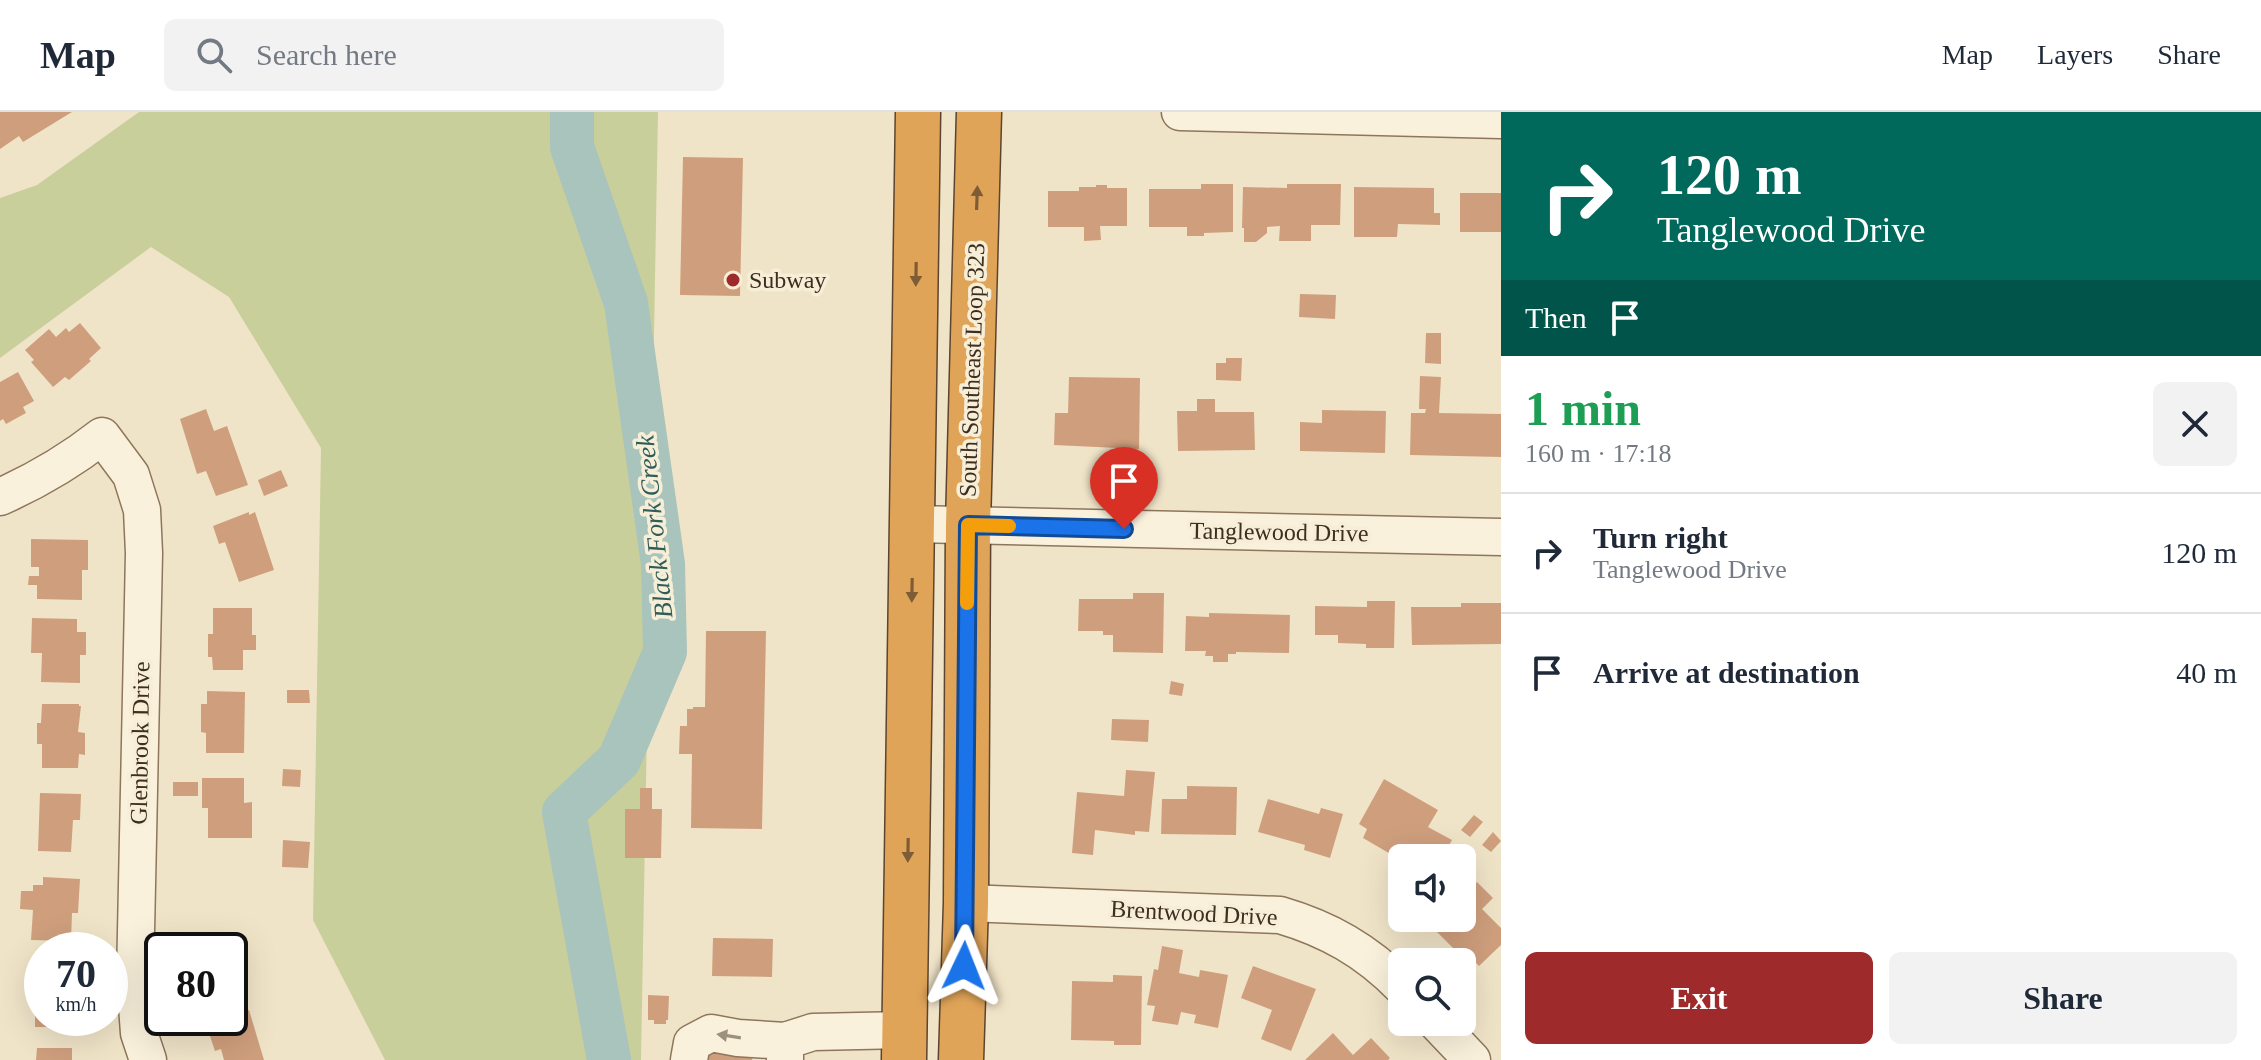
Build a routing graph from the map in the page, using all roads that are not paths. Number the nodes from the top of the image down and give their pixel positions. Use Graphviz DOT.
graph roads {
  1 [pos="918,112"];
  2 [pos="979,112"];
  3 [pos="1180,112"];
  4 [pos="1501,120"];
  5 [pos="0,497"];
  6 [pos="913,524"];
  7 [pos="968,525"];
  8 [pos="1501,537"];
  9 [pos="966,903"];
  10 [pos="1388,973"];
  11 [pos="1449,1036"];
  12 [pos="905,1045"];
  13 [pos="785,1051"];
  14 [pos="148,1060"];
  15 [pos="689,1060"];
  16 [pos="961,1060"];
  17 [pos="1472,1060"];
  1 -- 6 [label="highway, one-way"];
  7 -- 2 [label="highway, South Southeast Loop 323, one-way"];
  3 -- 4 [label="street"];
  5 -- 14 [label="street, Glenbrook Drive"];
  6 -- 7 [label="street, Tanglewood Drive"];
  6 -- 12 [label="highway, one-way"];
  7 -- 8 [label="street, Tanglewood Drive"];
  7 -- 9 [label="highway, South Southeast Loop 323"];
  9 -- 10 [label="street, Brentwood Drive"];
  9 -- 16 [label="highway, South Southeast Loop 323"];
  11 -- 17 [label="street"];
  12 -- 13 [label="street"];
  13 -- 15 [label="street, one-way"];
}
